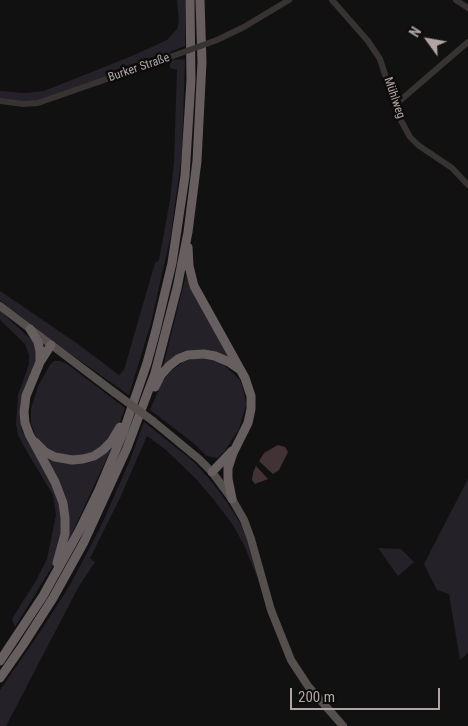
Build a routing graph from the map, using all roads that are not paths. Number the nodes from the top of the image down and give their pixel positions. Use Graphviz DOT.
graph roads {
  1 [pos="190,0"];
  2 [pos="200,0"];
  3 [pos="289,0"];
  4 [pos="332,0"];
  5 [pos="456,0"];
  6 [pos="468,8"];
  7 [pos="468,42"];
  8 [pos="0,102"];
  9 [pos="396,104"];
  10 [pos="468,185"];
  11 [pos="188,232"];
  12 [pos="0,306"];
  13 [pos="30,329"];
  14 [pos="53,347"];
  15 [pos="40,362"];
  16 [pos="242,372"];
  17 [pos="35,376"];
  18 [pos="136,396"];
  19 [pos="140,416"];
  20 [pos="32,439"];
  21 [pos="237,445"];
  22 [pos="212,472"];
  23 [pos="232,498"];
  24 [pos="52,580"];
  25 [pos="0,662"];
  26 [pos="0,678"];
  27 [pos="343,726"];
  1 -- 18 [label="highway"];
  2 -- 11 [label="highway"];
  3 -- 8 [label="street, Burker Straße, bridge"];
  4 -- 10 [label="street, Mühlweg"];
  5 -- 6 [label="street"];
  7 -- 9 [label="street"];
  11 -- 16 [label="highway"];
  11 -- 19 [label="highway"];
  12 -- 13 [label="main road"];
  13 -- 14 [label="main road"];
  13 -- 15 [label="highway"];
  14 -- 15 [label="highway"];
  14 -- 17 [label="highway"];
  14 -- 22 [label="main road, bridge"];
  15 -- 17 [label="highway"];
  16 -- 19 [label="highway"];
  16 -- 21 [label="highway"];
  17 -- 20 [label="highway"];
  18 -- 20 [label="highway"];
  18 -- 24 [label="highway"];
  19 -- 26 [label="highway"];
  20 -- 24 [label="highway"];
  21 -- 22 [label="highway"];
  21 -- 23 [label="highway"];
  22 -- 23 [label="main road"];
  23 -- 27 [label="main road"];
  24 -- 25 [label="highway"];
}
